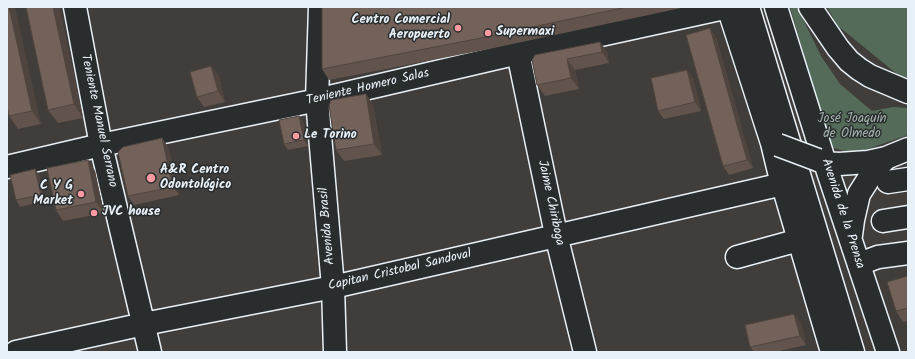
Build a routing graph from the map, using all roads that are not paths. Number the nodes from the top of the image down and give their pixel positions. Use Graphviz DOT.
graph roads {
  1 [pos="75,7"];
  2 [pos="320,7"];
  3 [pos="621,7"];
  4 [pos="734,7"];
  5 [pos="776,7"];
  6 [pos="810,7"];
  7 [pos="629,29"];
  8 [pos="518,53"];
  9 [pos="420,54"];
  10 [pos="426,75"];
  11 [pos="908,92"];
  12 [pos="317,100"];
  13 [pos="775,144"];
  14 [pos="101,146"];
  15 [pos="908,149"];
  16 [pos="886,158"];
  17 [pos="821,162"];
  18 [pos="7,167"];
  19 [pos="782,184"];
  20 [pos="908,217"];
  21 [pos="883,221"];
  22 [pos="557,235"];
  23 [pos="799,240"];
  24 [pos="851,240"];
  25 [pos="908,253"];
  26 [pos="737,257"];
  27 [pos="859,264"];
  28 [pos="334,287"];
  29 [pos="144,324"];
  30 [pos="16,352"];
  31 [pos="150,352"];
  32 [pos="334,352"];
  33 [pos="585,352"];
  34 [pos="832,352"];
  35 [pos="853,352"];
  36 [pos="888,352"];
  1 -- 14 [label="street, Teniente Manuel Serrano"];
  2 -- 12 [label="street, Avenida Brasil"];
  3 -- 7 [label="street"];
  4 -- 7 [label="street, Teniente Homero Salas"];
  4 -- 13 [label="street"];
  4 -- 35 [label="street"];
  5 -- 17 [label="street, Avenida de la Prensa"];
  6 -- 11 [label="street"];
  7 -- 8 [label="street, Teniente Homero Salas"];
  8 -- 10 [label="street, Teniente Homero Salas"];
  8 -- 22 [label="street, Jaime Chiriboga"];
  9 -- 10 [label="street"];
  10 -- 12 [label="street, Teniente Homero Salas"];
  12 -- 14 [label="street, Teniente Homero Salas"];
  12 -- 28 [label="street, Avenida Brasil"];
  13 -- 17 [label="street, bridge"];
  13 -- 19 [label="street"];
  14 -- 18 [label="street, Teniente Homero Salas"];
  14 -- 29 [label="street, Teniente Manuel Serrano"];
  15 -- 16 [label="street"];
  16 -- 17 [label="street"];
  16 -- 24 [label="street"];
  17 -- 24 [label="street, Avenida de la Prensa"];
  19 -- 22 [label="street, Capitan Cristobal Sandoval"];
  19 -- 23 [label="street"];
  20 -- 21 [label="street"];
  22 -- 28 [label="street, Capitan Cristobal Sandoval"];
  22 -- 33 [label="street, Jaime Chiriboga"];
  23 -- 26 [label="street"];
  23 -- 34 [label="street"];
  24 -- 27 [label="street, Avenida de la Prensa"];
  25 -- 27 [label="street"];
  27 -- 36 [label="street, Avenida de la Prensa"];
  28 -- 29 [label="street, Capitan Cristobal Sandoval"];
  28 -- 32 [label="street, Avenida Brasil"];
  29 -- 30 [label="street, Capitan Cristobal Sandoval"];
  29 -- 31 [label="street, Teniente Manuel Serrano"];
}
